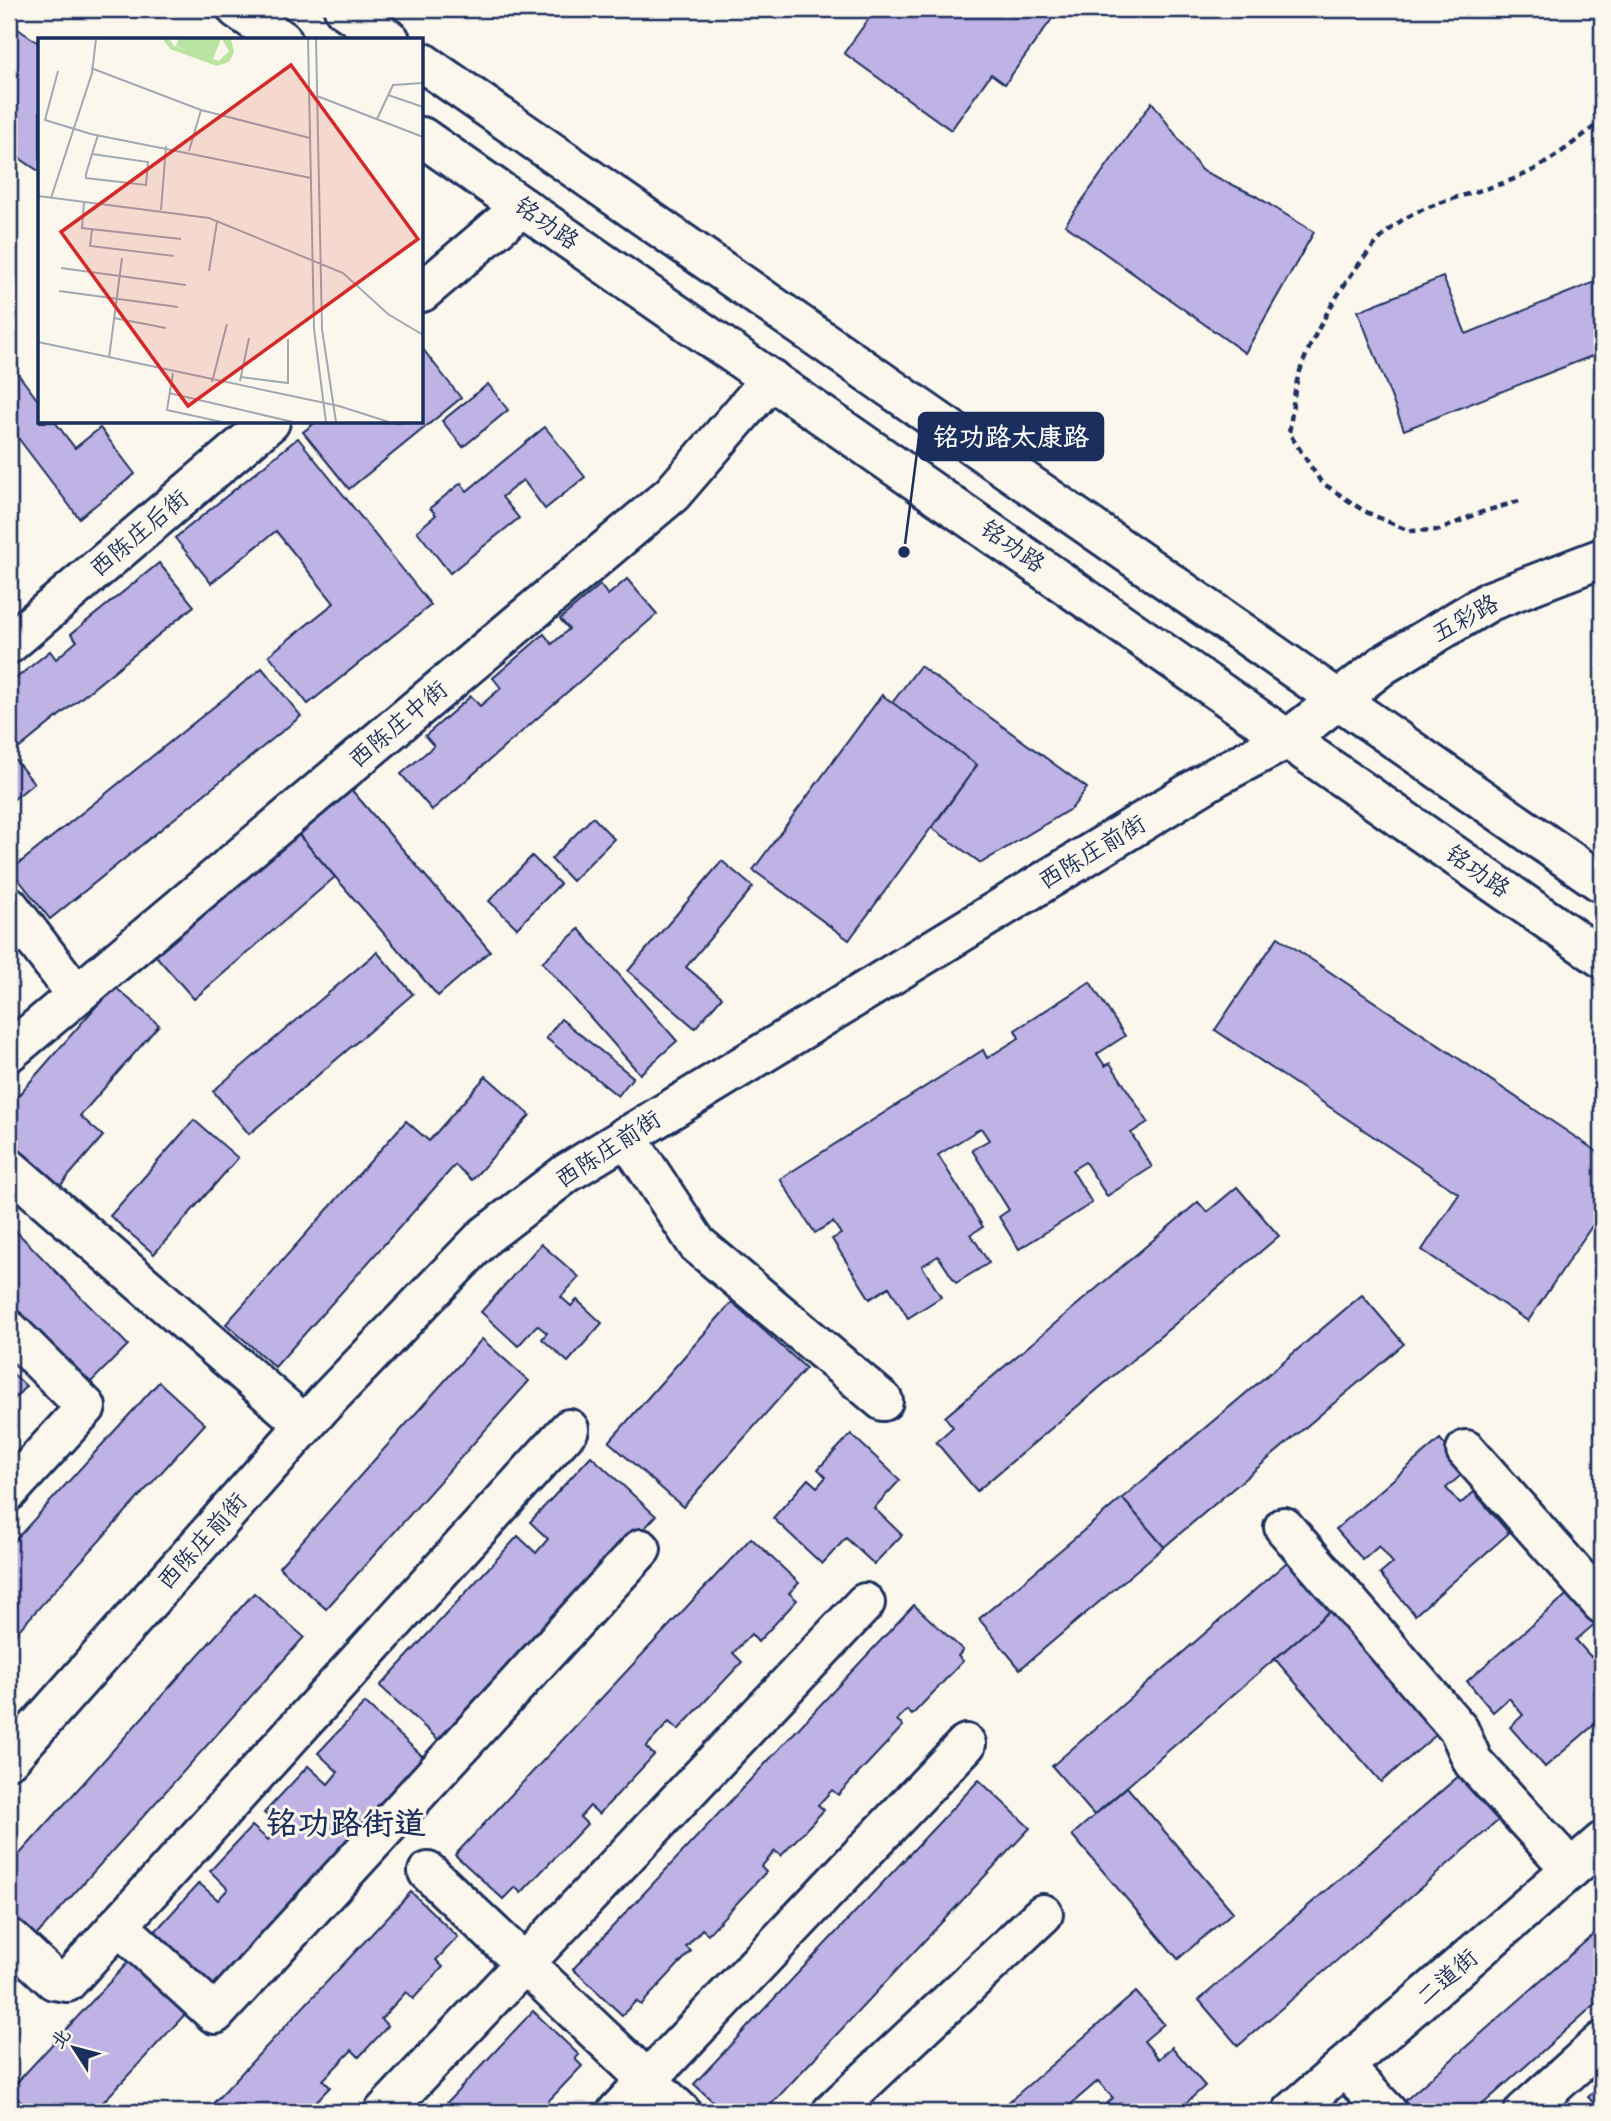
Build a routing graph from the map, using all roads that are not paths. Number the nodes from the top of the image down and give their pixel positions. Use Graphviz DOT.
graph roads {
  1 [pos="237,9"];
  2 [pos="344,9"];
  3 [pos="279,38"];
  4 [pos="387,38"];
  5 [pos="424,63"];
  6 [pos="424,138"];
  7 [pos="523,207"];
  8 [pos="424,290"];
  9 [pos="771,379"];
  10 [pos="268,424"];
  11 [pos="1602,558"];
  12 [pos="9,644"];
  13 [pos="1338,698"];
  14 [pos="1289,738"];
  15 [pos="1602,883"];
  16 [pos="9,906"];
  17 [pos="1602,958"];
  18 [pos="76,994"];
  19 [pos="9,1052"];
  20 [pos="626,1136"];
  21 [pos="9,1168"];
  22 [pos="9,1330"];
  23 [pos="883,1401"];
  24 [pos="305,1425"];
  25 [pos="569,1429"];
  26 [pos="1466,1450"];
  27 [pos="9,1491"];
  28 [pos="1284,1527"];
  29 [pos="641,1549"];
  30 [pos="865,1603"];
  31 [pos="1602,1604"];
  32 [pos="966,1744"];
  33 [pos="9,1759"];
  34 [pos="1602,1842"];
  35 [pos="1571,1869"];
  36 [pos="428,1872"];
  37 [pos="1043,1913"];
  38 [pos="118,1925"];
  39 [pos="9,1938"];
  40 [pos="524,1964"];
  41 [pos="1602,2042"];
  42 [pos="1344,2067"];
  43 [pos="647,2080"];
  44 [pos="384,2112"];
  45 [pos="617,2112"];
  46 [pos="681,2112"];
  47 [pos="832,2112"];
  48 [pos="1292,2112"];
  49 [pos="1387,2112"];
  50 [pos="1524,2112"];
  1 -- 3 [label="main road"];
  2 -- 4 [label="main road"];
  5 -- 13 [label="main road"];
  6 -- 7 [label="main road, 铭功路"];
  7 -- 8 [label="main road"];
  7 -- 9 [label="main road, 铭功路"];
  9 -- 14 [label="main road, 铭功路"];
  9 -- 18 [label="main road, 西陈庄中街"];
  10 -- 12 [label="main road, 西陈庄后街"];
  11 -- 13 [label="main road, 五彩路"];
  13 -- 14 [label="main road, 西陈庄前街"];
  13 -- 15 [label="main road"];
  14 -- 17 [label="main road, 铭功路"];
  14 -- 20 [label="main road, 西陈庄前街"];
  16 -- 18 [label="main road"];
  18 -- 19 [label="main road, 西陈庄中街"];
  20 -- 23 [label="main road"];
  20 -- 24 [label="main road, 西陈庄前街"];
  21 -- 24 [label="main road"];
  22 -- 27 [label="main road"];
  24 -- 33 [label="main road, 西陈庄前街"];
  25 -- 38 [label="main road"];
  26 -- 31 [label="main road"];
  28 -- 35 [label="main road"];
  29 -- 38 [label="main road"];
  30 -- 40 [label="main road"];
  32 -- 43 [label="main road"];
  34 -- 35 [label="main road, 二道街"];
  35 -- 42 [label="main road, 二道街"];
  36 -- 40 [label="main road"];
  37 -- 47 [label="main road"];
  38 -- 39 [label="main road"];
  40 -- 43 [label="main road"];
  40 -- 44 [label="main road"];
  41 -- 50 [label="main road"];
  42 -- 48 [label="main road, 二道街"];
  42 -- 49 [label="main road"];
  43 -- 45 [label="main road"];
  43 -- 46 [label="main road"];
}
